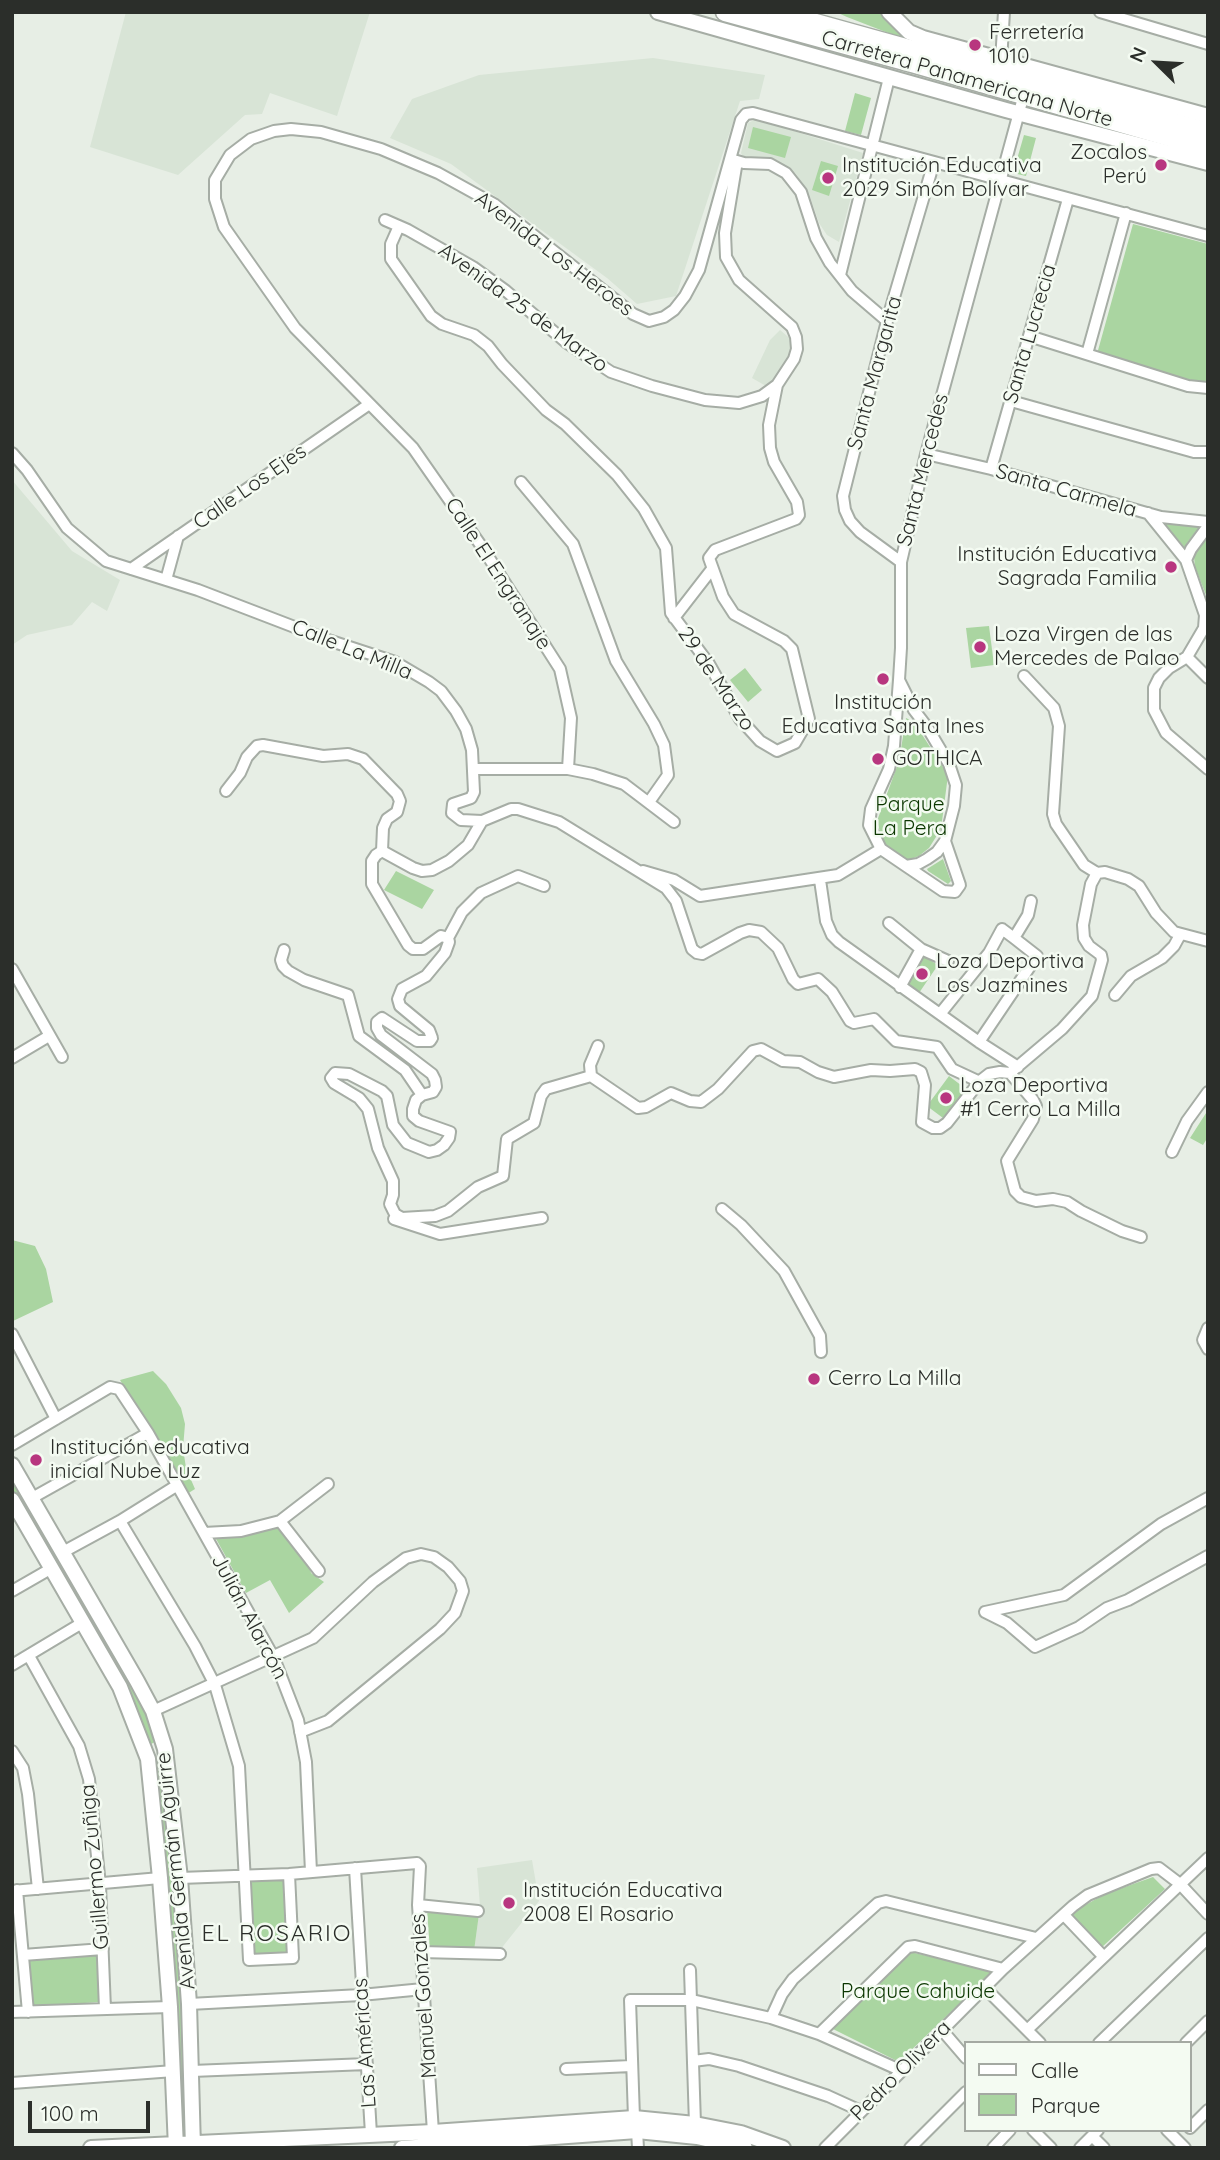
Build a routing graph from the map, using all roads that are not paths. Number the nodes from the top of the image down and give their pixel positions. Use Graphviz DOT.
graph roads {
  1 [pos="658,12"];
  2 [pos="725,12"];
  3 [pos="776,12"];
  4 [pos="889,12"];
  5 [pos="1004,12"];
  6 [pos="1100,12"];
  7 [pos="1208,44"];
  8 [pos="1001,61"];
  9 [pos="889,78"];
  10 [pos="1024,94"];
  11 [pos="1019,113"];
  12 [pos="1208,116"];
  13 [pos="873,146"];
  14 [pos="1206,148"];
  15 [pos="396,156"];
  16 [pos="734,160"];
  17 [pos="934,162"];
  18 [pos="1001,181"];
  19 [pos="1068,199"];
  20 [pos="1126,213"];
  21 [pos="384,220"];
  22 [pos="399,226"];
  23 [pos="1208,236"];
  24 [pos="840,275"];
  25 [pos="887,321"];
  26 [pos="1029,336"];
  27 [pos="1087,354"];
  28 [pos="777,385"];
  29 [pos="1208,387"];
  30 [pos="1011,401"];
  31 [pos="368,405"];
  32 [pos="1208,452"];
  33 [pos="12,453"];
  34 [pos="926,454"];
  35 [pos="990,469"];
  36 [pos="521,482"];
  37 [pos="1147,513"];
  38 [pos="1208,524"];
  39 [pos="178,536"];
  40 [pos="1186,560"];
  41 [pos="901,562"];
  42 [pos="131,569"];
  43 [pos="712,569"];
  44 [pos="166,580"];
  45 [pos="674,618"];
  46 [pos="1187,657"];
  47 [pos="1024,676"];
  48 [pos="1208,678"];
  49 [pos="899,680"];
  50 [pos="914,710"];
  51 [pos="897,713"];
  52 [pos="474,769"];
  53 [pos="568,769"];
  54 [pos="1208,769"];
  55 [pos="226,791"];
  56 [pos="649,802"];
  57 [pos="482,821"];
  58 [pos="674,822"];
  59 [pos="945,841"];
  60 [pos="881,849"];
  61 [pos="382,852"];
  62 [pos="906,866"];
  63 [pos="637,870"];
  64 [pos="1097,873"];
  65 [pos="820,880"];
  66 [pos="544,886"];
  67 [pos="1031,901"];
  68 [pos="889,923"];
  69 [pos="1180,935"];
  70 [pos="448,938"];
  71 [pos="1014,938"];
  72 [pos="1208,941"];
  73 [pos="921,949"];
  74 [pos="284,950"];
  75 [pos="948,961"];
  76 [pos="12,969"];
  77 [pos="900,987"];
  78 [pos="1115,995"];
  79 [pos="940,1014"];
  80 [pos="49,1036"];
  81 [pos="979,1042"];
  82 [pos="598,1046"];
  83 [pos="61,1057"];
  84 [pos="12,1058"];
  85 [pos="1014,1070"];
  86 [pos="591,1076"];
  87 [pos="979,1082"];
  88 [pos="1208,1093"];
  89 [pos="422,1096"];
  90 [pos="1172,1152"];
  91 [pos="390,1205"];
  92 [pos="722,1209"];
  93 [pos="541,1218"];
  94 [pos="1141,1237"];
  95 [pos="1208,1328"];
  96 [pos="12,1334"];
  97 [pos="1208,1349"];
  98 [pos="821,1352"];
  99 [pos="55,1419"];
  100 [pos="148,1433"];
  101 [pos="12,1445"];
  102 [pos="12,1465"];
  103 [pos="328,1484"];
  104 [pos="176,1486"];
  105 [pos="32,1498"];
  106 [pos="1208,1498"];
  107 [pos="12,1500"];
  108 [pos="17,1520"];
  109 [pos="120,1521"];
  110 [pos="280,1521"];
  111 [pos="204,1533"];
  112 [pos="63,1552"];
  113 [pos="1208,1556"];
  114 [pos="52,1569"];
  115 [pos="318,1571"];
  116 [pos="12,1591"];
  117 [pos="82,1623"];
  118 [pos="29,1656"];
  119 [pos="274,1658"];
  120 [pos="12,1665"];
  121 [pos="215,1685"];
  122 [pos="153,1712"];
  123 [pos="300,1732"];
  124 [pos="165,1749"];
  125 [pos="12,1751"];
  126 [pos="146,1752"];
  127 [pos="1208,1858"];
  128 [pos="355,1868"];
  129 [pos="311,1872"];
  130 [pos="289,1874"];
  131 [pos="246,1876"];
  132 [pos="160,1878"];
  133 [pos="180,1878"];
  134 [pos="1180,1884"];
  135 [pos="100,1885"];
  136 [pos="38,1889"];
  137 [pos="15,1891"];
  138 [pos="418,1905"];
  139 [pos="478,1911"];
  140 [pos="1208,1914"];
  141 [pos="1064,1915"];
  142 [pos="1036,1938"];
  143 [pos="1208,1938"];
  144 [pos="103,1949"];
  145 [pos="421,1952"];
  146 [pos="500,1954"];
  147 [pos="23,1955"];
  148 [pos="1103,1956"];
  149 [pos="1003,1969"];
  150 [pos="690,1970"];
  151 [pos="985,1988"];
  152 [pos="423,1989"];
  153 [pos="361,1995"];
  154 [pos="692,2000"];
  155 [pos="189,2004"];
  156 [pos="170,2007"];
  157 [pos="105,2009"];
  158 [pos="12,2012"];
  159 [pos="28,2012"];
  160 [pos="771,2018"];
  161 [pos="1208,2021"];
  162 [pos="942,2030"];
  163 [pos="1027,2030"];
  164 [pos="819,2034"];
  165 [pos="1038,2041"];
  166 [pos="1101,2041"];
  167 [pos="1188,2041"];
  168 [pos="964,2056"];
  169 [pos="693,2061"];
  170 [pos="367,2064"];
  171 [pos="631,2066"];
  172 [pos="566,2069"];
  173 [pos="174,2071"];
  174 [pos="192,2071"];
  175 [pos="902,2071"];
  176 [pos="12,2083"];
  177 [pos="964,2094"];
  178 [pos="1208,2110"];
  179 [pos="861,2111"];
  180 [pos="695,2124"];
  181 [pos="635,2125"];
  182 [pos="1192,2126"];
  183 [pos="433,2132"];
  184 [pos="1008,2132"];
  185 [pos="1035,2132"];
  186 [pos="1095,2133"];
  187 [pos="371,2134"];
  188 [pos="579,2142"];
  189 [pos="193,2145"];
  190 [pos="176,2146"];
  191 [pos="424,2147"];
  192 [pos="91,2148"];
  193 [pos="402,2148"];
  194 [pos="638,2148"];
  195 [pos="745,2148"];
  196 [pos="783,2148"];
  197 [pos="825,2148"];
  198 [pos="910,2148"];
  199 [pos="993,2148"];
  200 [pos="1051,2148"];
  201 [pos="1080,2148"];
  202 [pos="1104,2148"];
  1 -- 9 [label="main road"];
  2 -- 10 [label="highway, Carretera Panamericana Norte"];
  3 -- 14 [label="highway, Carretera Panamericana Norte"];
  4 -- 8 [label="main road"];
  5 -- 8 [label="street"];
  6 -- 7 [label="street"];
  8 -- 12 [label="main road"];
  9 -- 11 [label="main road"];
  9 -- 13 [label="street"];
  10 -- 11 [label="street, Santa Mercedes"];
  10 -- 14 [label="highway, Carretera Panamericana Norte"];
  11 -- 14 [label="main road"];
  11 -- 18 [label="street, Santa Mercedes"];
  13 -- 16 [label="street, Avenida Los Heroes"];
  13 -- 17 [label="street"];
  13 -- 24 [label="street"];
  15 -- 16 [label="street, Avenida Los Heroes"];
  15 -- 31 [label="street, Calle El Engranaje"];
  16 -- 24 [label="street"];
  16 -- 28 [label="street"];
  17 -- 18 [label="street"];
  17 -- 25 [label="street, Santa Margarita"];
  18 -- 19 [label="street"];
  18 -- 34 [label="street, Santa Mercedes"];
  19 -- 20 [label="street"];
  19 -- 26 [label="street, Santa Lucrecia"];
  20 -- 23 [label="street"];
  20 -- 27 [label="street"];
  21 -- 22 [label="street, Avenida 25 de Marzo"];
  22 -- 28 [label="street, Avenida 25 de Marzo"];
  22 -- 45 [label="street, 29 de Marzo"];
  24 -- 25 [label="street"];
  25 -- 41 [label="street, Santa Margarita"];
  26 -- 27 [label="street"];
  26 -- 30 [label="street, Santa Lucrecia"];
  27 -- 29 [label="street"];
  28 -- 43 [label="street"];
  30 -- 32 [label="street"];
  30 -- 35 [label="street, Santa Lucrecia"];
  31 -- 39 [label="street, Calle Los Ejes"];
  31 -- 53 [label="street, Calle El Engranaje"];
  33 -- 42 [label="street, Calle La Milla"];
  34 -- 35 [label="street, Santa Carmela"];
  34 -- 41 [label="street, Santa Mercedes"];
  35 -- 37 [label="street, Santa Carmela"];
  36 -- 56 [label="street"];
  37 -- 38 [label="street, Santa Carmela"];
  37 -- 40 [label="street"];
  38 -- 40 [label="street"];
  39 -- 42 [label="street, Calle Los Ejes"];
  39 -- 44 [label="street"];
  40 -- 46 [label="street"];
  41 -- 49 [label="street, Santa Mercedes"];
  42 -- 44 [label="street, Calle La Milla"];
  43 -- 45 [label="street"];
  43 -- 45 [label="street, 29 de Marzo"];
  44 -- 52 [label="street, Calle La Milla"];
  46 -- 48 [label="street"];
  46 -- 54 [label="street"];
  47 -- 64 [label="street"];
  49 -- 50 [label="street"];
  49 -- 51 [label="street, Santa Mercedes"];
  50 -- 51 [label="street"];
  50 -- 59 [label="street"];
  51 -- 60 [label="street, Santa Mercedes"];
  52 -- 53 [label="street"];
  52 -- 57 [label="street, Calle La Milla"];
  53 -- 56 [label="street"];
  55 -- 61 [label="street"];
  56 -- 58 [label="street"];
  57 -- 61 [label="street"];
  57 -- 63 [label="street"];
  59 -- 62 [label="street"];
  59 -- 62 [label="street"];
  60 -- 62 [label="street"];
  60 -- 65 [label="street"];
  61 -- 70 [label="street"];
  63 -- 65 [label="street"];
  63 -- 87 [label="street"];
  64 -- 69 [label="street"];
  64 -- 85 [label="street"];
  65 -- 77 [label="street"];
  66 -- 70 [label="street"];
  67 -- 71 [label="street"];
  68 -- 73 [label="street"];
  69 -- 72 [label="street"];
  69 -- 78 [label="street"];
  70 -- 89 [label="street"];
  71 -- 79 [label="street"];
  71 -- 81 [label="street"];
  73 -- 75 [label="street"];
  73 -- 77 [label="street"];
  74 -- 89 [label="street"];
  76 -- 80 [label="street"];
  77 -- 79 [label="street"];
  79 -- 81 [label="street"];
  80 -- 83 [label="street"];
  80 -- 84 [label="street"];
  81 -- 85 [label="street"];
  82 -- 86 [label="street"];
  85 -- 87 [label="street"];
  85 -- 94 [label="street"];
  86 -- 87 [label="street"];
  86 -- 91 [label="street"];
  88 -- 90 [label="street"];
  89 -- 91 [label="street"];
  91 -- 93 [label="street"];
  92 -- 98 [label="street"];
  95 -- 97 [label="street"];
  96 -- 99 [label="street"];
  99 -- 100 [label="street, Julián Alarcón"];
  99 -- 101 [label="street"];
  100 -- 104 [label="street, Julián Alarcón"];
  100 -- 105 [label="street"];
  102 -- 105 [label="main road, Avenida Germán Aguirre"];
  103 -- 110 [label="street"];
  104 -- 109 [label="street"];
  104 -- 111 [label="street, Julián Alarcón"];
  105 -- 112 [label="main road, Avenida Germán Aguirre"];
  106 -- 113 [label="street"];
  107 -- 108 [label="main road, Avenida Germán Aguirre"];
  108 -- 114 [label="main road, Avenida Germán Aguirre"];
  109 -- 112 [label="street"];
  109 -- 121 [label="street"];
  110 -- 111 [label="street"];
  110 -- 115 [label="street"];
  111 -- 119 [label="street, Julián Alarcón"];
  112 -- 122 [label="main road, Avenida Germán Aguirre"];
  114 -- 116 [label="street"];
  114 -- 117 [label="main road, Avenida Germán Aguirre"];
  117 -- 118 [label="street"];
  117 -- 126 [label="main road, Avenida Germán Aguirre"];
  118 -- 120 [label="street"];
  118 -- 135 [label="street, Guillermo Zuñiga"];
  119 -- 121 [label="street"];
  119 -- 123 [label="street, Julián Alarcón"];
  119 -- 123 [label="street"];
  121 -- 122 [label="street"];
  121 -- 131 [label="street"];
  122 -- 124 [label="main road, Avenida Germán Aguirre"];
  123 -- 129 [label="street, Julián Alarcón"];
  124 -- 126 [label="main road"];
  124 -- 133 [label="main road, Avenida Germán Aguirre"];
  125 -- 136 [label="street"];
  126 -- 132 [label="main road, Avenida Germán Aguirre"];
  127 -- 134 [label="street"];
  128 -- 129 [label="street"];
  128 -- 138 [label="street, Manuel Gonzales"];
  128 -- 153 [label="street, Las Américas"];
  129 -- 130 [label="street"];
  130 -- 131 [label="street"];
  130 -- 131 [label="street"];
  131 -- 133 [label="street"];
  132 -- 135 [label="street"];
  132 -- 156 [label="main road, Avenida Germán Aguirre"];
  133 -- 155 [label="main road, Avenida Germán Aguirre"];
  134 -- 140 [label="street"];
  134 -- 141 [label="street, Pedro Olivera"];
  134 -- 148 [label="street"];
  135 -- 136 [label="street"];
  135 -- 144 [label="street, Guillermo Zuñiga"];
  136 -- 137 [label="street"];
  137 -- 147 [label="street"];
  138 -- 139 [label="street"];
  138 -- 145 [label="street, Manuel Gonzales"];
  141 -- 142 [label="street, Pedro Olivera"];
  141 -- 148 [label="street"];
  142 -- 149 [label="street, Pedro Olivera"];
  142 -- 160 [label="street"];
  143 -- 166 [label="street"];
  144 -- 147 [label="street"];
  144 -- 157 [label="street, Guillermo Zuñiga"];
  145 -- 146 [label="street"];
  145 -- 152 [label="street, Manuel Gonzales"];
  147 -- 159 [label="street"];
  148 -- 163 [label="street"];
  149 -- 151 [label="street, Pedro Olivera"];
  149 -- 164 [label="street"];
  150 -- 154 [label="street"];
  151 -- 162 [label="street, Pedro Olivera"];
  151 -- 163 [label="street"];
  152 -- 153 [label="street"];
  152 -- 183 [label="street, Manuel Gonzales"];
  153 -- 155 [label="street"];
  153 -- 170 [label="street, Las Américas"];
  154 -- 160 [label="street"];
  154 -- 169 [label="street"];
  154 -- 171 [label="street"];
  155 -- 174 [label="main road, Avenida Germán Aguirre"];
  156 -- 157 [label="street"];
  156 -- 173 [label="main road, Avenida Germán Aguirre"];
  157 -- 159 [label="street"];
  158 -- 159 [label="street"];
  160 -- 164 [label="street"];
  161 -- 167 [label="street"];
  162 -- 168 [label="street"];
  162 -- 175 [label="street, Pedro Olivera"];
  163 -- 165 [label="street"];
  164 -- 175 [label="street"];
  169 -- 179 [label="street"];
  169 -- 180 [label="street"];
  170 -- 174 [label="street"];
  170 -- 187 [label="street, Las Américas"];
  171 -- 172 [label="street"];
  171 -- 181 [label="street"];
  173 -- 176 [label="street"];
  173 -- 190 [label="main road, Avenida Germán Aguirre"];
  174 -- 189 [label="main road, Avenida Germán Aguirre"];
  175 -- 179 [label="street, Pedro Olivera"];
  177 -- 198 [label="street"];
  178 -- 182 [label="street"];
  179 -- 197 [label="street, Pedro Olivera"];
  180 -- 181 [label="main road"];
  180 -- 196 [label="main road"];
  181 -- 183 [label="main road"];
  181 -- 188 [label="main road"];
  181 -- 194 [label="street"];
  181 -- 195 [label="main road"];
  183 -- 187 [label="main road"];
  184 -- 199 [label="street"];
  185 -- 200 [label="street"];
  186 -- 201 [label="street"];
  186 -- 202 [label="street"];
  187 -- 189 [label="main road"];
  188 -- 191 [label="main road"];
  189 -- 190 [label="main road"];
  190 -- 192 [label="main road"];
  191 -- 193 [label="main road"];
}
